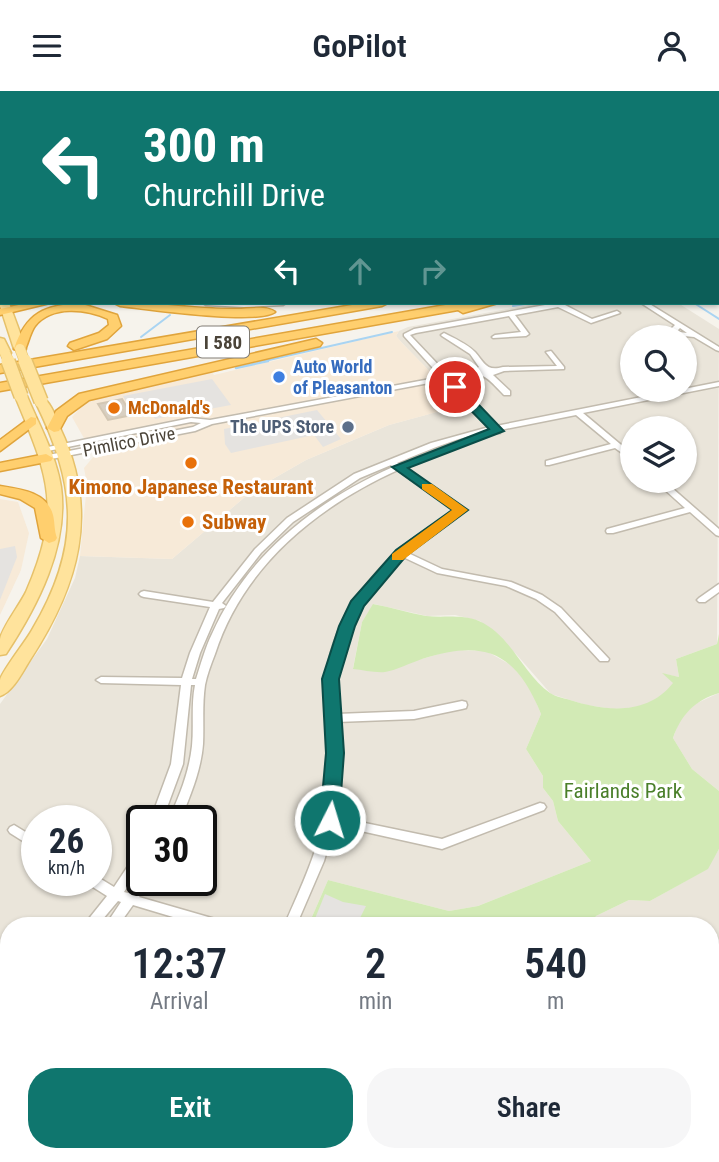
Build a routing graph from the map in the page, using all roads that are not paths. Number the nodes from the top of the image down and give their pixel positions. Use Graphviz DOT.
graph roads {
  1 [pos="28,305"];
  2 [pos="143,305"];
  3 [pos="323,305"];
  4 [pos="370,305"];
  5 [pos="434,305"];
  6 [pos="464,305"];
  7 [pos="483,305"];
  8 [pos="558,305"];
  9 [pos="647,305"];
  10 [pos="4,308"];
  11 [pos="510,313"];
  12 [pos="617,313"];
  13 [pos="680,325"];
  14 [pos="444,335"];
  15 [pos="697,336"];
  16 [pos="495,337"];
  17 [pos="0,341"];
  18 [pos="20,349"];
  19 [pos="718,349"];
  20 [pos="550,352"];
  21 [pos="3,358"];
  22 [pos="0,369"];
  23 [pos="101,370"];
  24 [pos="479,370"];
  25 [pos="491,373"];
  26 [pos="444,376"];
  27 [pos="0,381"];
  28 [pos="719,384"];
  29 [pos="0,387"];
  30 [pos="507,393"];
  31 [pos="0,397"];
  32 [pos="579,414"];
  33 [pos="31,421"];
  34 [pos="54,428"];
  35 [pos="497,431"];
  36 [pos="618,445"];
  37 [pos="0,447"];
  38 [pos="63,450"];
  39 [pos="45,454"];
  40 [pos="549,463"];
  41 [pos="394,464"];
  42 [pos="0,467"];
  43 [pos="0,490"];
  44 [pos="673,493"];
  45 [pos="691,509"];
  46 [pos="610,531"];
  47 [pos="719,533"];
  48 [pos="49,538"];
  49 [pos="401,553"];
  50 [pos="719,587"];
  51 [pos="145,594"];
  52 [pos="702,600"];
  53 [pos="216,605"];
  54 [pos="228,608"];
  55 [pos="0,650"];
  56 [pos="604,659"];
  57 [pos="101,680"];
  58 [pos="186,682"];
  59 [pos="200,683"];
  60 [pos="0,690"];
  61 [pos="462,705"];
  62 [pos="332,718"];
  63 [pos="162,805"];
  64 [pos="179,805"];
  65 [pos="540,807"];
  66 [pos="330,820"];
  67 [pos="13,830"];
  68 [pos="21,835"];
  69 [pos="126,879"];
  70 [pos="112,892"];
  71 [pos="116,895"];
  72 [pos="134,896"];
  73 [pos="132,900"];
  74 [pos="97,917"];
  75 [pos="118,917"];
  76 [pos="191,917"];
  77 [pos="294,917"];
  1 -- 10 [label="highway"];
  2 -- 3 [label="highway"];
  4 -- 22 [label="highway, I 580"];
  5 -- 27 [label="highway, I 580"];
  6 -- 23 [label="highway, I 580"];
  7 -- 34 [label="highway"];
  8 -- 11 [label="street"];
  8 -- 12 [label="street"];
  9 -- 13 [label="street"];
  10 -- 18 [label="main road"];
  11 -- 16 [label="street"];
  11 -- 26 [label="street"];
  14 -- 24 [label="street"];
  15 -- 19 [label="street"];
  17 -- 21 [label="main road"];
  18 -- 21 [label="highway"];
  18 -- 34 [label="main road, bridge"];
  20 -- 25 [label="street"];
  21 -- 33 [label="main road, bridge"];
  23 -- 29 [label="highway, I 580"];
  23 -- 31 [label="highway"];
  24 -- 25 [label="street"];
  24 -- 26 [label="street, Pimlico Drive"];
  25 -- 30 [label="street"];
  26 -- 35 [label="street"];
  26 -- 38 [label="street, Pimlico Drive"];
  28 -- 32 [label="street"];
  32 -- 35 [label="street"];
  32 -- 36 [label="street"];
  33 -- 37 [label="highway"];
  33 -- 39 [label="main road"];
  34 -- 38 [label="main road"];
  35 -- 41 [label="street"];
  36 -- 40 [label="street"];
  38 -- 39 [label="street, Pimlico Drive"];
  38 -- 60 [label="main road"];
  39 -- 42 [label="highway"];
  39 -- 48 [label="main road"];
  41 -- 49 [label="street"];
  41 -- 53 [label="street"];
  41 -- 54 [label="street"];
  43 -- 48 [label="highway"];
  44 -- 45 [label="street"];
  45 -- 46 [label="street"];
  45 -- 47 [label="street"];
  48 -- 55 [label="main road"];
  49 -- 56 [label="street"];
  49 -- 62 [label="street"];
  50 -- 52 [label="street"];
  51 -- 53 [label="street"];
  53 -- 54 [label="street"];
  53 -- 58 [label="street"];
  54 -- 59 [label="street"];
  57 -- 58 [label="street"];
  58 -- 59 [label="street"];
  58 -- 63 [label="street"];
  59 -- 64 [label="street"];
  61 -- 62 [label="street"];
  62 -- 66 [label="street"];
  65 -- 66 [label="street"];
  66 -- 77 [label="street"];
  67 -- 68 [label="street"];
  69 -- 71 [label="street"];
  70 -- 71 [label="street"];
  71 -- 73 [label="street"];
  71 -- 74 [label="street"];
  72 -- 73 [label="street"];
  73 -- 75 [label="street"];
  73 -- 76 [label="street"];
}
